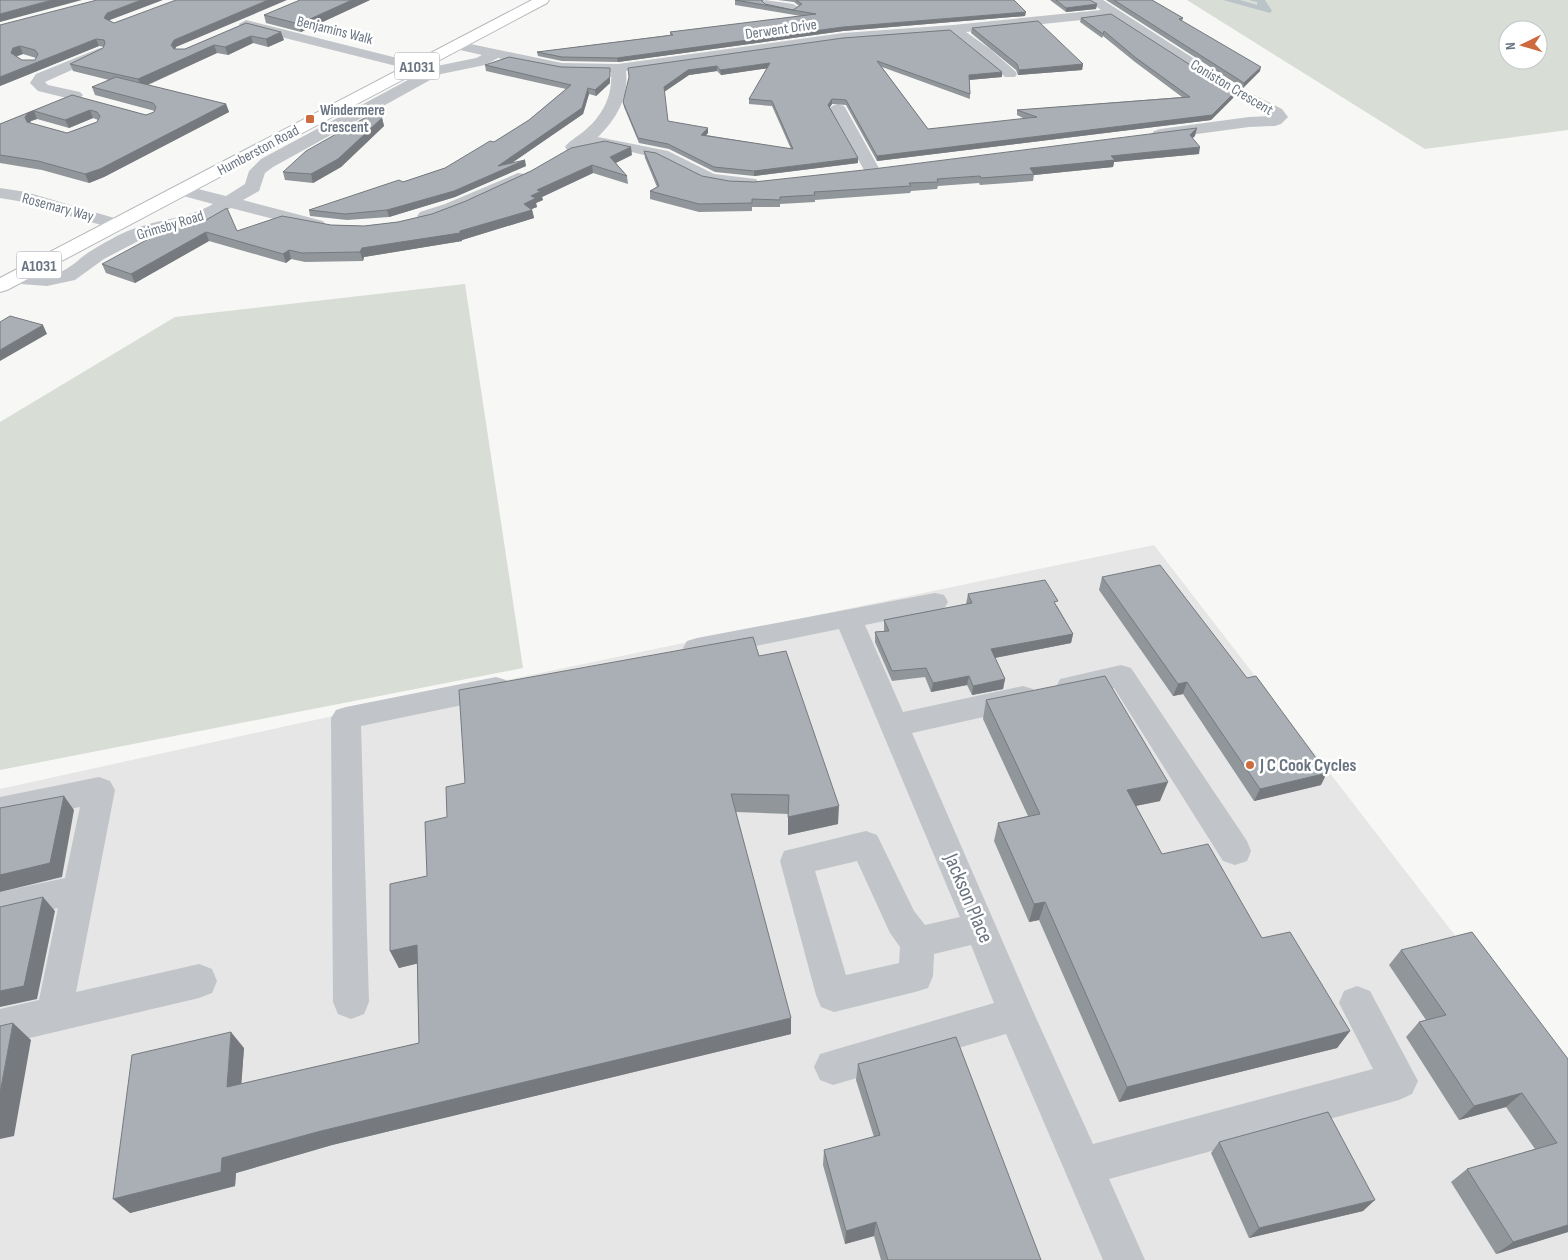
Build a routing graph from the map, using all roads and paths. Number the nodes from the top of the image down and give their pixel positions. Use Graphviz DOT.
graph roads {
  1 [pos="1094,0"];
  2 [pos="535,1"];
  3 [pos="772,2"];
  4 [pos="794,8"];
  5 [pos="757,11"];
  6 [pos="1113,13"];
  7 [pos="270,14"];
  8 [pos="953,30"];
  9 [pos="456,45"];
  10 [pos="100,52"];
  11 [pos="497,53"];
  12 [pos="40,65"];
  13 [pos="416,67"];
  14 [pos="618,68"];
  15 [pos="59,70"];
  16 [pos="1010,74"];
  17 [pos="91,95"];
  18 [pos="74,96"];
  19 [pos="49,107"];
  20 [pos="838,109"];
  21 [pos="1144,136"];
  22 [pos="586,139"];
  23 [pos="555,158"];
  24 [pos="891,167"];
  25 [pos="872,170"];
  26 [pos="532,172"];
  27 [pos="852,172"];
  28 [pos="764,182"];
  29 [pos="182,190"];
  30 [pos="0,193"];
  31 [pos="20,196"];
  32 [pos="230,202"];
  33 [pos="0,207"];
  34 [pos="411,220"];
  35 [pos="114,224"];
  36 [pos="335,227"];
  37 [pos="7,282"];
  38 [pos="935,602"];
  39 [pos="848,618"];
  40 [pos="672,653"];
  41 [pos="525,682"];
  42 [pos="895,725"];
  43 [pos="0,810"];
  44 [pos="1235,851"];
  45 [pos="78,889"];
  46 [pos="0,907"];
  47 [pos="981,927"];
  48 [pos="918,943"];
  49 [pos="199,982"];
  50 [pos="352,1002"];
  51 [pos="1357,1003"];
  52 [pos="54,1014"];
  53 [pos="1016,1014"];
  54 [pos="0,1027"];
  55 [pos="833,1067"];
  56 [pos="1084,1166"];
  57 [pos="1124,1260"];
  1 -- 6 [label="street, Coniston Crescent"];
  2 -- 9 [label="main road, Humberston Road / A1031"];
  3 -- 4 [label="street"];
  3 -- 5 [label="street"];
  6 -- 8 [label="street, Derwent Drive"];
  6 -- 21 [label="street, Coniston Crescent"];
  7 -- 13 [label="street, Benjamins Walk"];
  8 -- 14 [label="street, Derwent Drive"];
  8 -- 16 [label="street"];
  9 -- 11 [label="street, Derwent Drive"];
  9 -- 13 [label="main road, Humberston Road / A1031"];
  10 -- 15 [label="street"];
  11 -- 14 [label="street, Derwent Drive"];
  11 -- 32 [label="street, Grimsby Road"];
  12 -- 15 [label="street"];
  13 -- 29 [label="main road, Humberston Road / A1031"];
  14 -- 22 [label="street"];
  15 -- 18 [label="street"];
  17 -- 18 [label="street"];
  18 -- 19 [label="street"];
  20 -- 25 [label="street"];
  22 -- 23 [label="street"];
  22 -- 28 [label="street"];
  24 -- 25 [label="street"];
  25 -- 27 [label="street"];
  26 -- 34 [label="street"];
  29 -- 32 [label="street"];
  29 -- 35 [label="main road, Humberston Road / A1031"];
  30 -- 31 [label="street, Rosemary Way"];
  31 -- 33 [label="street"];
  31 -- 35 [label="street, Rosemary Way"];
  32 -- 36 [label="street"];
  32 -- 37 [label="street, Grimsby Road"];
  35 -- 37 [label="main road, Humberston Road / A1031"];
  38 -- 39 [label="street"];
  39 -- 40 [label="street"];
  39 -- 42 [label="street, Jackson Place"];
  41 -- 50 [label="street"];
  42 -- 44 [label="street"];
  42 -- 47 [label="street, Jackson Place"];
  43 -- 45 [label="street"];
  45 -- 46 [label="street"];
  45 -- 52 [label="street"];
  47 -- 48 [label="street"];
  47 -- 53 [label="street, Jackson Place"];
  48 -- 48 [label="street"];
  49 -- 52 [label="street"];
  51 -- 56 [label="street"];
  52 -- 54 [label="street"];
  53 -- 55 [label="street"];
  53 -- 56 [label="street, Jackson Place"];
  56 -- 57 [label="street, Jackson Place"];
}
